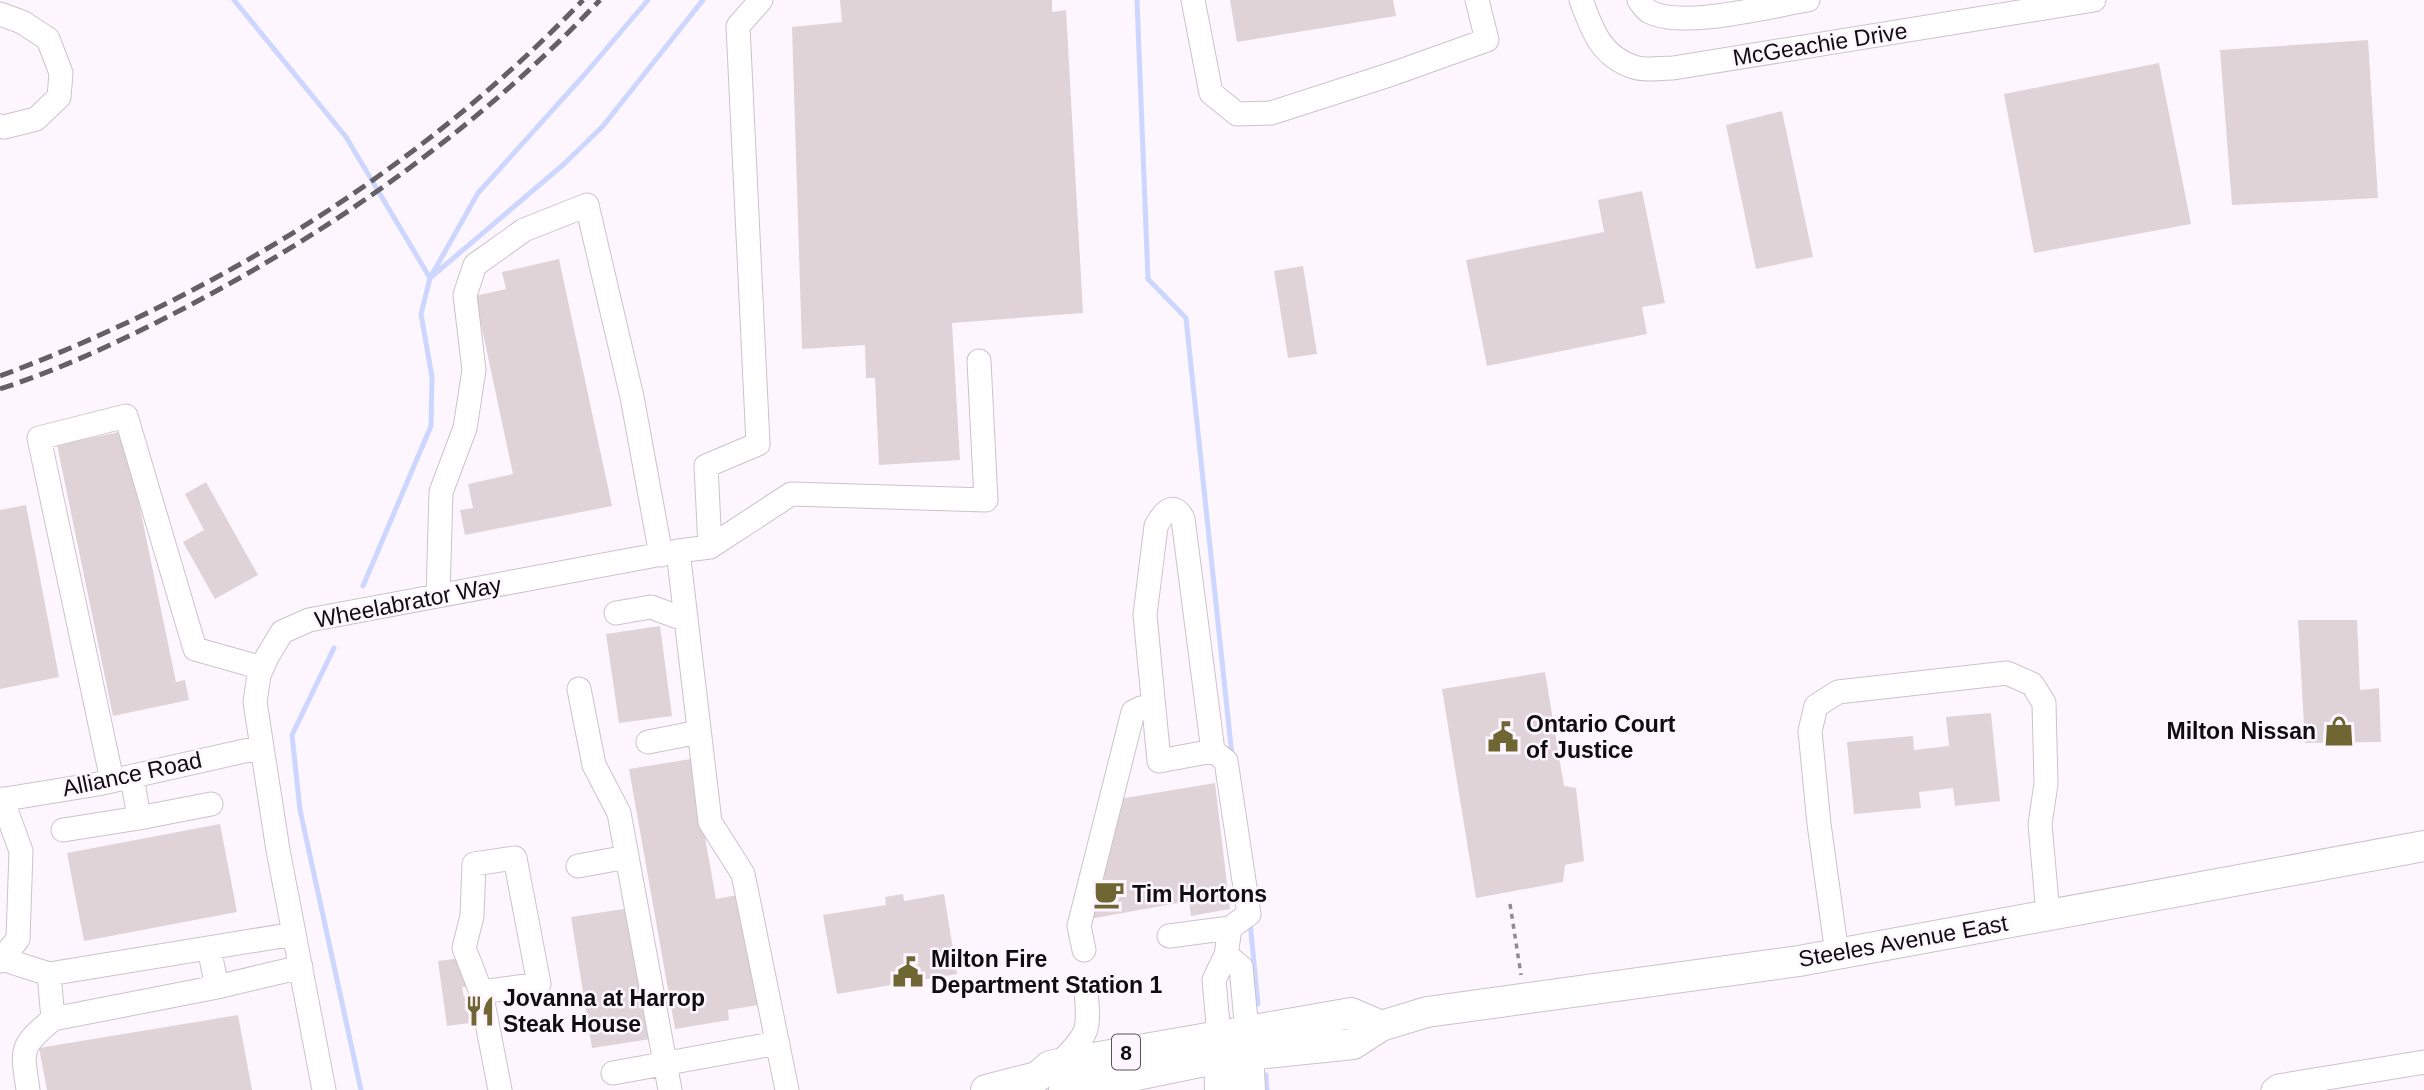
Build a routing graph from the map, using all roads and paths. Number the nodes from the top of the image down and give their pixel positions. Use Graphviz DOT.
graph roads {
  1 [pos="761,0"];
  2 [pos="1193,0"];
  3 [pos="1476,0"];
  4 [pos="1581,0"];
  5 [pos="1639,0"];
  6 [pos="1808,0"];
  7 [pos="2094,0"];
  8 [pos="0,14"];
  9 [pos="0,126"];
  10 [pos="979,361"];
  11 [pos="710,547"];
  12 [pos="669,553"];
  13 [pos="438,596"];
  14 [pos="616,613"];
  15 [pos="686,620"];
  16 [pos="262,667"];
  17 [pos="579,690"];
  18 [pos="1153,710"];
  19 [pos="699,732"];
  20 [pos="648,742"];
  21 [pos="262,747"];
  22 [pos="1213,751"];
  23 [pos="122,778"];
  24 [pos="1,799"];
  25 [pos="211,804"];
  26 [pos="139,818"];
  27 [pos="63,830"];
  28 [pos="2424,846"];
  29 [pos="627,857"];
  30 [pos="578,866"];
  31 [pos="1510,904"];
  32 [pos="2048,914"];
  33 [pos="1230,928"];
  34 [pos="294,934"];
  35 [pos="1169,936"];
  36 [pos="209,948"];
  37 [pos="1084,950"];
  38 [pos="1837,954"];
  39 [pos="1,960"];
  40 [pos="301,967"];
  41 [pos="49,974"];
  42 [pos="218,987"];
  43 [pos="1086,991"];
  44 [pos="481,992"];
  45 [pos="1525,998"];
  46 [pos="53,1019"];
  47 [pos="778,1043"];
  48 [pos="1234,1045"];
  49 [pos="2424,1062"];
  50 [pos="665,1065"];
  51 [pos="613,1073"];
  52 [pos="1044,1082"];
  53 [pos="1116,1085"];
  54 [pos="28,1090"];
  55 [pos="324,1090"];
  56 [pos="499,1090"];
  57 [pos="670,1090"];
  58 [pos="788,1090"];
  59 [pos="986,1090"];
  60 [pos="1220,1090"];
  61 [pos="1250,1090"];
  62 [pos="2273,1090"];
  1 -- 11 [label="street"];
  2 -- 3 [label="street"];
  4 -- 7 [label="street, McGeachie Drive"];
  5 -- 6 [label="street"];
  8 -- 9 [label="street"];
  10 -- 11 [label="street"];
  11 -- 12 [label="street, Wheelabrator Way"];
  12 -- 13 [label="street, Wheelabrator Way"];
  12 -- 13 [label="street"];
  12 -- 15 [label="street"];
  13 -- 16 [label="street, Wheelabrator Way"];
  14 -- 15 [label="street"];
  15 -- 19 [label="street"];
  16 -- 21 [label="street, Wheelabrator Way"];
  16 -- 23 [label="street"];
  17 -- 29 [label="street"];
  18 -- 22 [label="street"];
  18 -- 22 [label="street"];
  18 -- 37 [label="street"];
  19 -- 20 [label="street"];
  19 -- 47 [label="street"];
  21 -- 23 [label="street, Alliance Road"];
  21 -- 34 [label="street, Wheelabrator Way"];
  22 -- 33 [label="street"];
  23 -- 24 [label="street, Alliance Road"];
  23 -- 26 [label="street"];
  24 -- 39 [label="street"];
  25 -- 26 [label="street"];
  26 -- 27 [label="street"];
  28 -- 32 [label="main road, Steeles Avenue East / 8"];
  29 -- 30 [label="street"];
  29 -- 50 [label="street"];
  31 -- 45 [label="path"];
  32 -- 38 [label="main road, Steeles Avenue East / 8"];
  32 -- 38 [label="street"];
  33 -- 35 [label="street"];
  33 -- 48 [label="street"];
  34 -- 36 [label="street"];
  34 -- 40 [label="street, Wheelabrator Way"];
  36 -- 41 [label="street"];
  36 -- 42 [label="street"];
  38 -- 45 [label="main road, Steeles Avenue East / 8"];
  39 -- 41 [label="street"];
  40 -- 42 [label="street"];
  40 -- 55 [label="street, Wheelabrator Way"];
  41 -- 46 [label="street"];
  42 -- 46 [label="street"];
  43 -- 52 [label="street"];
  44 -- 44 [label="street"];
  44 -- 56 [label="street"];
  45 -- 48 [label="main road, Steeles Avenue East / 8"];
  46 -- 54 [label="street"];
  47 -- 50 [label="street"];
  47 -- 58 [label="street"];
  48 -- 52 [label="main road, Steeles Avenue East / 8"];
  48 -- 53 [label="main road, Steeles Avenue East / 8"];
  48 -- 60 [label="main road"];
  48 -- 61 [label="main road"];
  49 -- 62 [label="street"];
  50 -- 51 [label="street"];
  50 -- 57 [label="street"];
  52 -- 53 [label="main road, Steeles Avenue East / 8"];
  52 -- 59 [label="main road, Steeles Avenue East / 8"];
}
